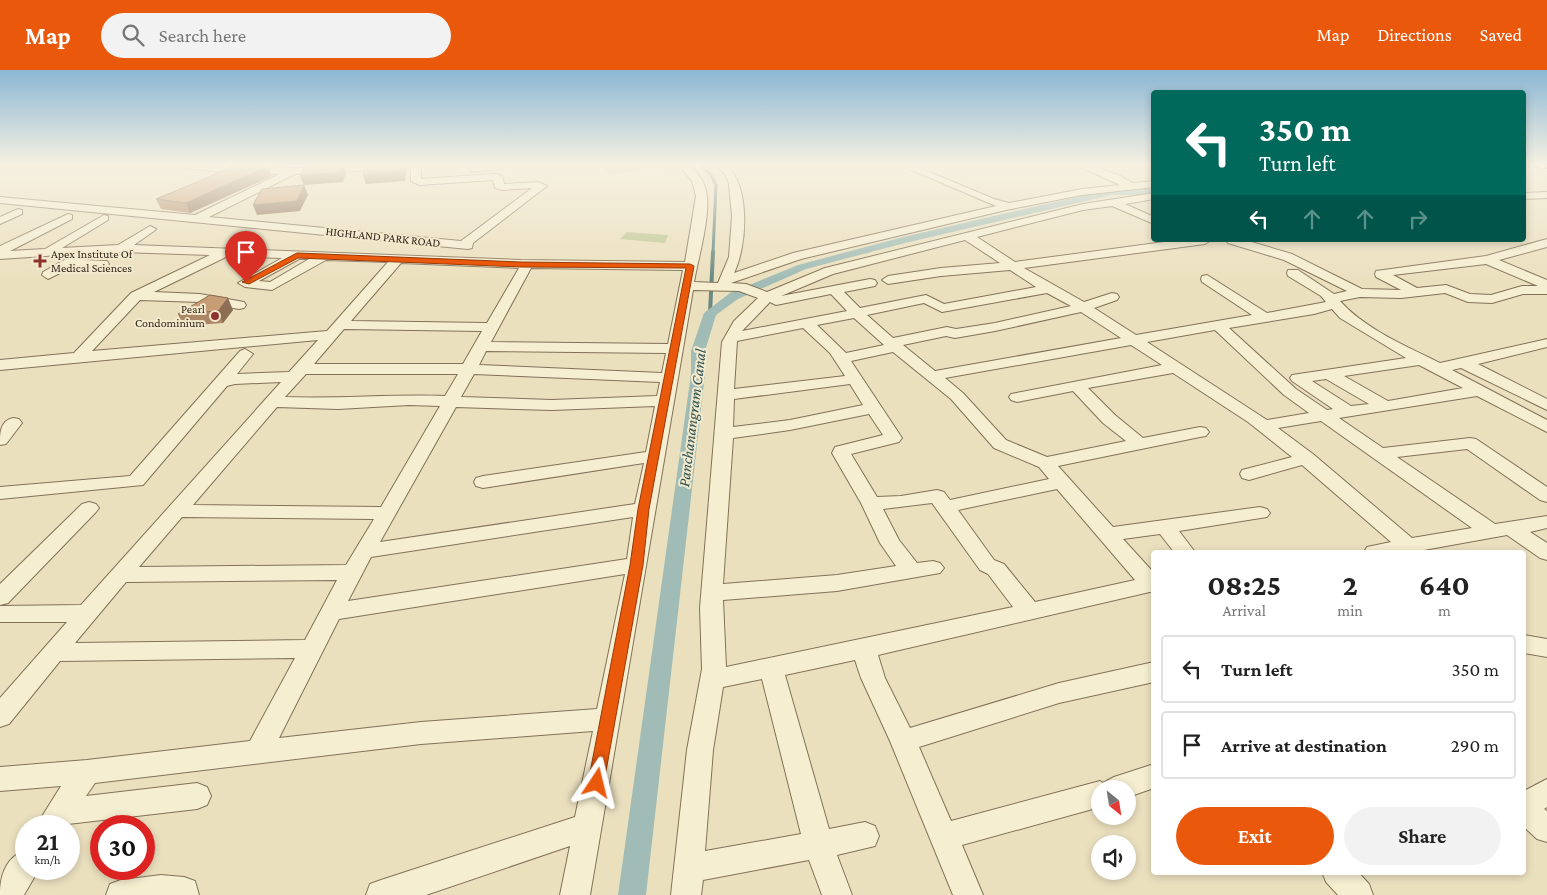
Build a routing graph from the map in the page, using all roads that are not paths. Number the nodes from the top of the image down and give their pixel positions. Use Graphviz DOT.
graph roads {
  1 [pos="34,204"];
  2 [pos="161,204"];
  3 [pos="228,204"];
  4 [pos="519,204"];
  5 [pos="701,204"];
  6 [pos="736,204"];
  7 [pos="1000,204"];
  8 [pos="1031,204"];
  9 [pos="1105,204"];
  10 [pos="1115,204"];
  11 [pos="1009,206"];
  12 [pos="18,212"];
  13 [pos="138,214"];
  14 [pos="68,217"];
  15 [pos="1043,217"];
  16 [pos="104,218"];
  17 [pos="198,218"];
  18 [pos="1151,220"];
  19 [pos="0,221"];
  20 [pos="150,229"];
  21 [pos="967,236"];
  22 [pos="1526,237"];
  23 [pos="1182,242"];
  24 [pos="1239,242"];
  25 [pos="1172,243"];
  26 [pos="1547,243"];
  27 [pos="466,245"];
  28 [pos="121,248"];
  29 [pos="93,249"];
  30 [pos="0,251"];
  31 [pos="47,252"];
  32 [pos="225,253"];
  33 [pos="0,255"];
  34 [pos="297,255"];
  35 [pos="1190,255"];
  36 [pos="324,256"];
  37 [pos="396,260"];
  38 [pos="1487,260"];
  39 [pos="67,264"];
  40 [pos="104,264"];
  41 [pos="527,264"];
  42 [pos="1013,266"];
  43 [pos="1415,268"];
  44 [pos="1293,273"];
  45 [pos="48,275"];
  46 [pos="692,279"];
  47 [pos="1207,279"];
  48 [pos="888,280"];
  49 [pos="870,283"];
  50 [pos="723,284"];
  51 [pos="1547,285"];
  52 [pos="741,288"];
  53 [pos="1050,289"];
  54 [pos="1446,289"];
  55 [pos="834,290"];
  56 [pos="1547,290"];
  57 [pos="1415,292"];
  58 [pos="1360,293"];
  59 [pos="136,296"];
  60 [pos="1112,297"];
  61 [pos="763,298"];
  62 [pos="1333,301"];
  63 [pos="239,305"];
  64 [pos="1084,308"];
  65 [pos="858,314"];
  66 [pos="1264,317"];
  67 [pos="807,324"];
  68 [pos="1219,326"];
  69 [pos="493,327"];
  70 [pos="335,330"];
  71 [pos="731,338"];
  72 [pos="1134,341"];
  73 [pos="1547,343"];
  74 [pos="894,345"];
  75 [pos="482,346"];
  76 [pos="674,349"];
  77 [pos="245,354"];
  78 [pos="79,357"];
  79 [pos="840,359"];
  80 [pos="1420,360"];
  81 [pos="1464,363"];
  82 [pos="0,365"];
  83 [pos="1173,368"];
  84 [pos="469,369"];
  85 [pos="1436,369"];
  86 [pos="297,373"];
  87 [pos="1328,373"];
  88 [pos="932,376"];
  89 [pos="669,378"];
  90 [pos="856,379"];
  91 [pos="221,383"];
  92 [pos="1077,386"];
  93 [pos="1477,391"];
  94 [pos="725,395"];
  95 [pos="1017,397"];
  96 [pos="664,401"];
  97 [pos="271,402"];
  98 [pos="450,402"];
  99 [pos="1546,405"];
  100 [pos="1387,407"];
  101 [pos="873,408"];
  102 [pos="1350,413"];
  103 [pos="1326,417"];
  104 [pos="13,423"];
  105 [pos="1262,426"];
  106 [pos="1547,428"];
  107 [pos="1200,432"];
  108 [pos="722,434"];
  109 [pos="0,440"];
  110 [pos="1141,445"];
  111 [pos="1381,454"];
  112 [pos="654,456"];
  113 [pos="1307,458"];
  114 [pos="1045,462"];
  115 [pos="1248,474"];
  116 [pos="483,482"];
  117 [pos="1062,482"];
  118 [pos="0,493"];
  119 [pos="1547,496"];
  120 [pos="871,503"];
  121 [pos="944,507"];
  122 [pos="89,508"];
  123 [pos="644,509"];
  124 [pos="176,511"];
  125 [pos="386,513"];
  126 [pos="1260,513"];
  127 [pos="1547,522"];
  128 [pos="1165,526"];
  129 [pos="1503,531"];
  130 [pos="1106,535"];
  131 [pos="1183,550"];
  132 [pos="1411,550"];
  133 [pos="364,551"];
  134 [pos="1547,553"];
  135 [pos="637,565"];
  136 [pos="933,568"];
  137 [pos="911,571"];
  138 [pos="352,572"];
  139 [pos="120,575"];
  140 [pos="1151,583"];
  141 [pos="1151,584"];
  142 [pos="712,593"];
  143 [pos="0,597"];
  144 [pos="332,612"];
  145 [pos="1030,612"];
  146 [pos="87,613"];
  147 [pos="0,614"];
  148 [pos="864,649"];
  149 [pos="311,650"];
  150 [pos="54,652"];
  151 [pos="771,668"];
  152 [pos="1151,672"];
  153 [pos="712,680"];
  154 [pos="11,690"];
  155 [pos="0,716"];
  156 [pos="608,719"];
  157 [pos="903,741"];
  158 [pos="259,751"];
  159 [pos="87,772"];
  160 [pos="1151,777"];
  161 [pos="0,779"];
  162 [pos="1136,782"];
  163 [pos="1547,792"];
  164 [pos="197,796"];
  165 [pos="1091,797"];
  166 [pos="1526,804"];
  167 [pos="1526,812"];
  168 [pos="58,815"];
  169 [pos="80,815"];
  170 [pos="587,826"];
  171 [pos="1547,829"];
  172 [pos="865,836"];
  173 [pos="944,836"];
  174 [pos="818,843"];
  175 [pos="1341,875"];
  176 [pos="16,880"];
  177 [pos="687,882"];
  178 [pos="6,895"];
  179 [pos="121,895"];
  180 [pos="184,895"];
  181 [pos="381,895"];
  182 [pos="575,895"];
  183 [pos="837,895"];
  184 [pos="968,895"];
  185 [pos="1358,895"];
  1 -- 13 [label="street, HIGHLAND PARK ROAD"];
  2 -- 13 [label="street"];
  3 -- 17 [label="street"];
  4 -- 27 [label="street"];
  5 -- 46 [label="street"];
  6 -- 50 [label="street"];
  7 -- 11 [label="street"];
  8 -- 11 [label="street"];
  9 -- 15 [label="street"];
  10 -- 18 [label="street"];
  11 -- 15 [label="street"];
  11 -- 50 [label="street"];
  12 -- 19 [label="street"];
  13 -- 17 [label="street, HIGHLAND PARK ROAD"];
  14 -- 30 [label="street"];
  15 -- 21 [label="street"];
  16 -- 31 [label="street"];
  17 -- 27 [label="street, HIGHLAND PARK ROAD"];
  20 -- 28 [label="street"];
  21 -- 42 [label="street"];
  21 -- 61 [label="street"];
  22 -- 26 [label="street"];
  23 -- 25 [label="street"];
  24 -- 58 [label="street"];
  25 -- 35 [label="street"];
  25 -- 42 [label="street"];
  26 -- 38 [label="street"];
  28 -- 29 [label="street"];
  28 -- 32 [label="street"];
  29 -- 31 [label="street"];
  29 -- 39 [label="street"];
  31 -- 33 [label="street"];
  32 -- 34 [label="street"];
  32 -- 59 [label="street"];
  34 -- 36 [label="street"];
  34 -- 36 [label="street"];
  36 -- 37 [label="street"];
  37 -- 41 [label="street"];
  37 -- 70 [label="street"];
  38 -- 43 [label="street"];
  38 -- 51 [label="street"];
  39 -- 40 [label="street"];
  39 -- 45 [label="street"];
  41 -- 46 [label="street"];
  41 -- 69 [label="street"];
  42 -- 48 [label="street"];
  42 -- 53 [label="street"];
  43 -- 54 [label="street"];
  43 -- 57 [label="street"];
  44 -- 62 [label="street"];
  46 -- 50 [label="street"];
  46 -- 76 [label="street"];
  47 -- 66 [label="street"];
  49 -- 55 [label="street"];
  50 -- 52 [label="street"];
  52 -- 61 [label="street"];
  53 -- 64 [label="street"];
  53 -- 65 [label="street"];
  54 -- 56 [label="street"];
  54 -- 57 [label="street"];
  55 -- 61 [label="street"];
  55 -- 65 [label="street"];
  57 -- 58 [label="street"];
  58 -- 62 [label="street"];
  59 -- 63 [label="street"];
  59 -- 78 [label="street"];
  60 -- 64 [label="street"];
  61 -- 71 [label="street"];
  62 -- 66 [label="street"];
  62 -- 80 [label="street"];
  64 -- 72 [label="street"];
  64 -- 74 [label="street"];
  65 -- 67 [label="street"];
  65 -- 74 [label="street"];
  66 -- 68 [label="street"];
  67 -- 71 [label="street"];
  67 -- 79 [label="street"];
  68 -- 72 [label="street"];
  68 -- 103 [label="street"];
  69 -- 70 [label="street"];
  69 -- 75 [label="street"];
  70 -- 78 [label="street"];
  70 -- 86 [label="street"];
  71 -- 94 [label="street"];
  72 -- 83 [label="street"];
  72 -- 88 [label="street"];
  73 -- 81 [label="street"];
  74 -- 79 [label="street"];
  74 -- 88 [label="street"];
  75 -- 76 [label="street"];
  75 -- 84 [label="street"];
  76 -- 89 [label="street"];
  77 -- 91 [label="street"];
  78 -- 82 [label="street"];
  79 -- 90 [label="street"];
  80 -- 85 [label="street"];
  80 -- 87 [label="street"];
  81 -- 85 [label="street"];
  81 -- 99 [label="street"];
  83 -- 92 [label="street"];
  83 -- 105 [label="street"];
  84 -- 86 [label="street"];
  84 -- 89 [label="street"];
  84 -- 98 [label="street"];
  85 -- 93 [label="street"];
  86 -- 91 [label="street"];
  86 -- 97 [label="street"];
  87 -- 100 [label="street"];
  87 -- 102 [label="street"];
  88 -- 114 [label="street"];
  89 -- 96 [label="street"];
  90 -- 94 [label="street"];
  90 -- 101 [label="street"];
  91 -- 118 [label="street"];
  92 -- 95 [label="street"];
  92 -- 110 [label="street"];
  93 -- 100 [label="street"];
  93 -- 106 [label="street"];
  94 -- 108 [label="street"];
  96 -- 98 [label="street"];
  96 -- 112 [label="street"];
  97 -- 98 [label="street"];
  97 -- 124 [label="street"];
  98 -- 125 [label="street"];
  100 -- 102 [label="street"];
  101 -- 108 [label="street"];
  101 -- 120 [label="street"];
  102 -- 103 [label="street"];
  103 -- 105 [label="street"];
  103 -- 111 [label="street"];
  104 -- 109 [label="street"];
  105 -- 113 [label="street"];
  107 -- 110 [label="street"];
  108 -- 142 [label="street"];
  110 -- 114 [label="street"];
  111 -- 119 [label="street"];
  111 -- 129 [label="street"];
  112 -- 116 [label="street"];
  112 -- 123 [label="street"];
  113 -- 115 [label="street"];
  113 -- 132 [label="street"];
  114 -- 117 [label="street"];
  117 -- 121 [label="street"];
  117 -- 130 [label="street"];
  120 -- 121 [label="street"];
  120 -- 137 [label="street"];
  121 -- 145 [label="street"];
  122 -- 143 [label="street"];
  123 -- 133 [label="street"];
  123 -- 135 [label="street"];
  124 -- 125 [label="street"];
  124 -- 139 [label="street"];
  125 -- 133 [label="street"];
  126 -- 128 [label="street"];
  127 -- 129 [label="street"];
  128 -- 130 [label="street"];
  128 -- 131 [label="street"];
  129 -- 132 [label="street"];
  129 -- 134 [label="street"];
  130 -- 140 [label="street"];
  133 -- 138 [label="street"];
  135 -- 144 [label="street"];
  135 -- 156 [label="street"];
  136 -- 137 [label="street"];
  137 -- 142 [label="street"];
  138 -- 139 [label="street"];
  138 -- 144 [label="street"];
  139 -- 146 [label="street"];
  141 -- 145 [label="street"];
  142 -- 153 [label="street"];
  144 -- 149 [label="street"];
  145 -- 148 [label="street"];
  146 -- 147 [label="street"];
  146 -- 150 [label="street"];
  148 -- 151 [label="street"];
  148 -- 157 [label="street"];
  149 -- 150 [label="street"];
  149 -- 158 [label="street"];
  150 -- 154 [label="street"];
  151 -- 153 [label="street"];
  151 -- 174 [label="street"];
  152 -- 157 [label="street"];
  153 -- 177 [label="street"];
  154 -- 155 [label="street"];
  156 -- 158 [label="street"];
  156 -- 170 [label="street"];
  157 -- 173 [label="street"];
  158 -- 159 [label="street"];
  159 -- 161 [label="street"];
  159 -- 168 [label="street"];
  160 -- 162 [label="street"];
  163 -- 166 [label="street"];
  164 -- 169 [label="street"];
  165 -- 173 [label="street"];
  167 -- 171 [label="street"];
  170 -- 181 [label="street"];
  170 -- 182 [label="street"];
  172 -- 174 [label="street"];
  173 -- 184 [label="street"];
  174 -- 177 [label="street"];
  174 -- 183 [label="street"];
  175 -- 185 [label="street"];
  176 -- 178 [label="street"];
  179 -- 180 [label="street"];
}
